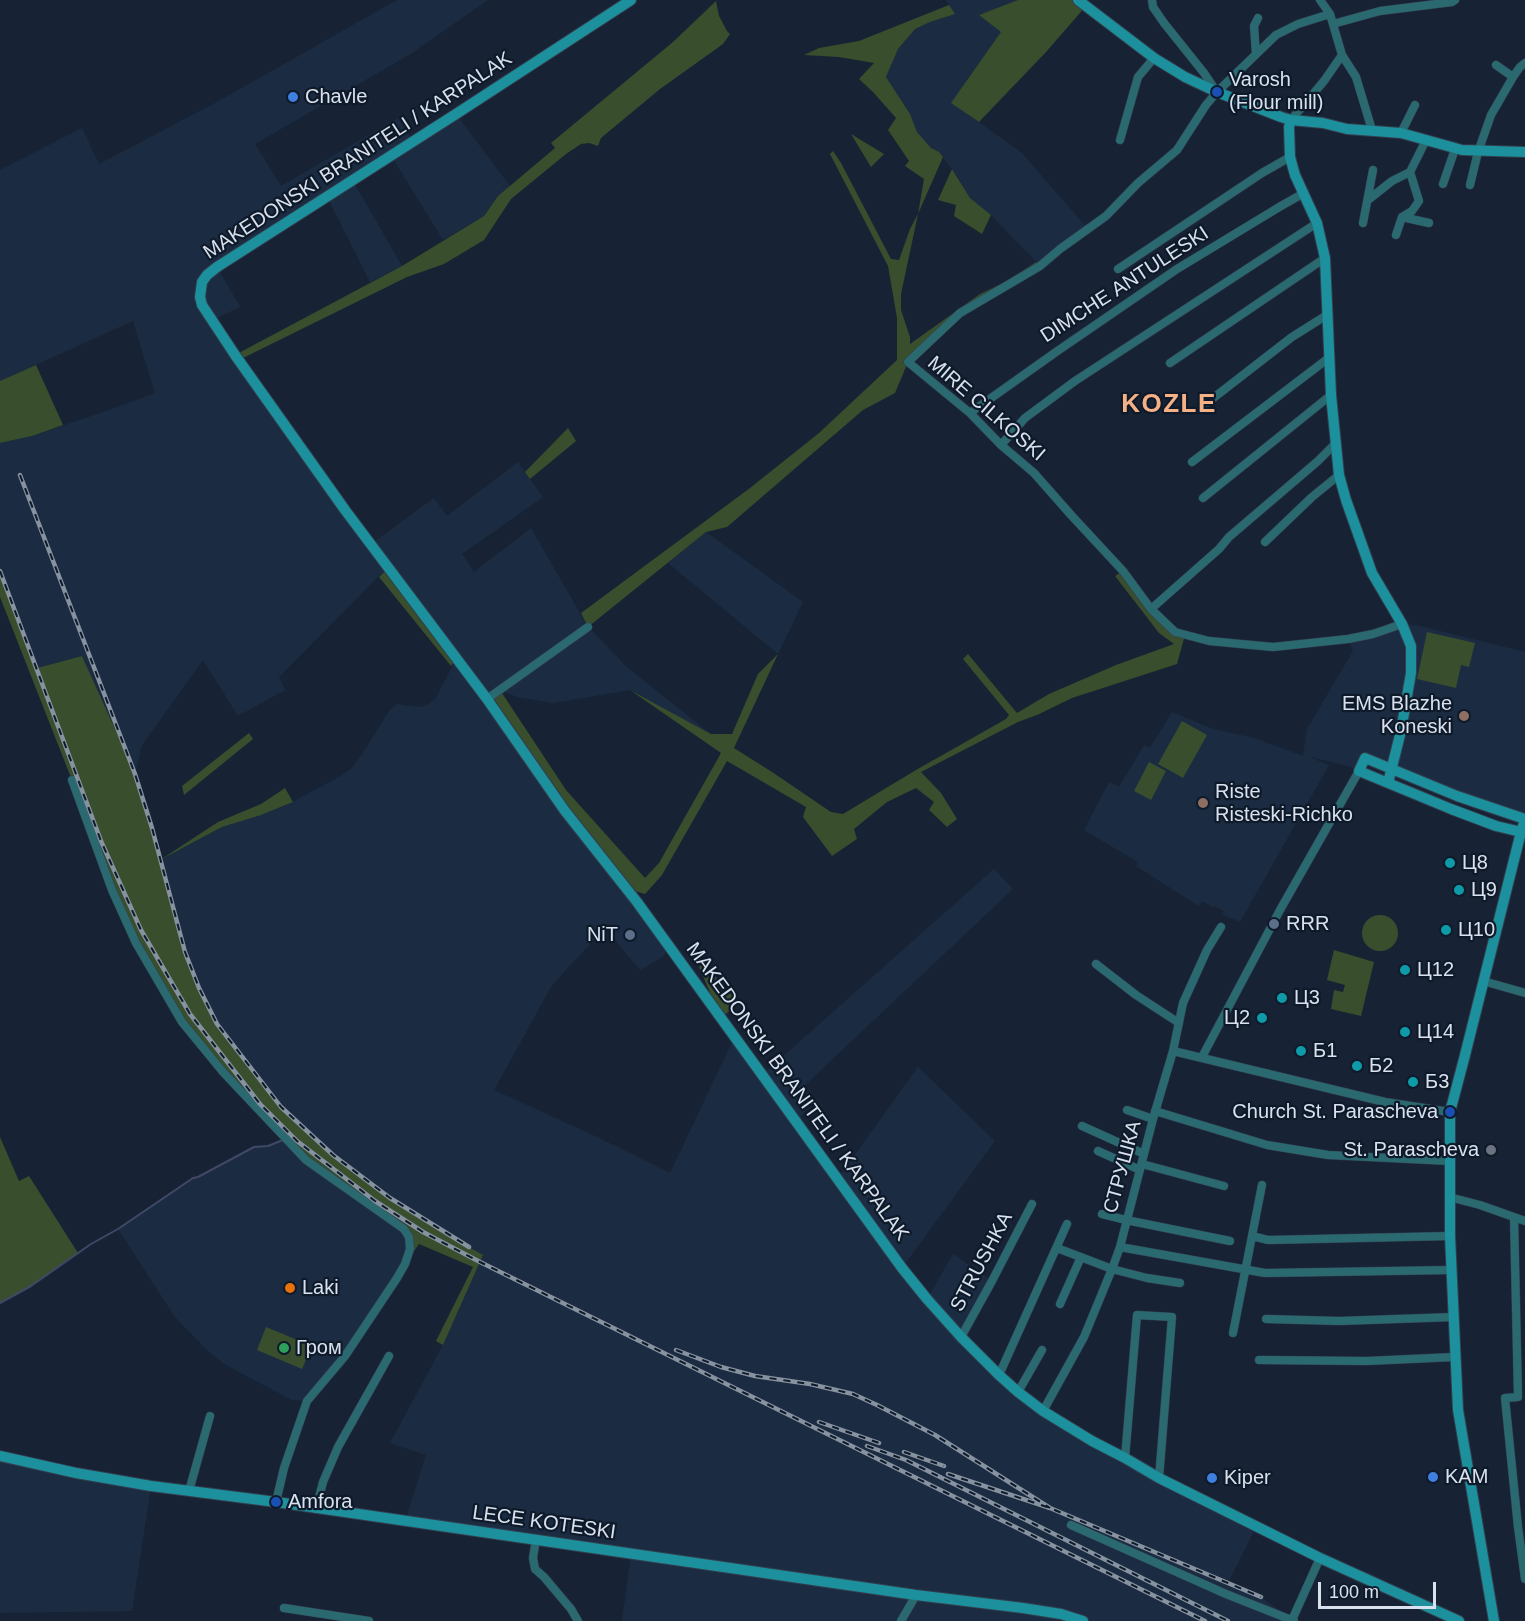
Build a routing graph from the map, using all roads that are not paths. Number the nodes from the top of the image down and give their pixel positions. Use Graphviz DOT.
graph roads {
  1 [pos="631,0"];
  2 [pos="1078,0"];
  3 [pos="1152,0"];
  4 [pos="1320,0"];
  5 [pos="1455,0"];
  6 [pos="1330,14"];
  7 [pos="1258,18"];
  8 [pos="1333,24"];
  9 [pos="1256,54"];
  10 [pos="1342,55"];
  11 [pos="1154,58"];
  12 [pos="1525,63"];
  13 [pos="1496,65"];
  14 [pos="1513,77"];
  15 [pos="1217,92"];
  16 [pos="1415,105"];
  17 [pos="1291,120"];
  18 [pos="1372,130"];
  19 [pos="1401,133"];
  20 [pos="1120,140"];
  21 [pos="1426,140"];
  22 [pos="1455,149"];
  23 [pos="1478,152"];
  24 [pos="1525,152"];
  25 [pos="1290,157"];
  26 [pos="1373,170"];
  27 [pos="1410,172"];
  28 [pos="1443,184"];
  29 [pos="1470,185"];
  30 [pos="1304,193"];
  31 [pos="1368,200"];
  32 [pos="1402,217"];
  33 [pos="1317,223"];
  34 [pos="1429,223"];
  35 [pos="1363,224"];
  36 [pos="1396,235"];
  37 [pos="1325,258"];
  38 [pos="1118,268"];
  39 [pos="1328,315"];
  40 [pos="1330,357"];
  41 [pos="1170,363"];
  42 [pos="1331,395"];
  43 [pos="1203,406"];
  44 [pos="970,413"];
  45 [pos="1335,444"];
  46 [pos="1000,445"];
  47 [pos="1191,462"];
  48 [pos="1339,475"];
  49 [pos="1203,498"];
  50 [pos="1265,542"];
  51 [pos="1151,609"];
  52 [pos="1402,624"];
  53 [pos="588,627"];
  54 [pos="487,699"];
  55 [pos="1392,769"];
  56 [pos="1359,771"];
  57 [pos="72,780"];
  58 [pos="1388,783"];
  59 [pos="1525,820"];
  60 [pos="1523,833"];
  61 [pos="1221,927"];
  62 [pos="1096,964"];
  63 [pos="1483,981"];
  64 [pos="1525,993"];
  65 [pos="1179,1023"];
  66 [pos="1173,1051"];
  67 [pos="1202,1058"];
  68 [pos="1127,1110"];
  69 [pos="1450,1112"];
  70 [pos="1154,1115"];
  71 [pos="1082,1126"];
  72 [pos="1098,1151"];
  73 [pos="1144,1154"];
  74 [pos="1450,1161"];
  75 [pos="1141,1167"];
  76 [pos="1262,1185"];
  77 [pos="1224,1186"];
  78 [pos="1449,1197"];
  79 [pos="1032,1203"];
  80 [pos="1102,1214"];
  81 [pos="1514,1217"];
  82 [pos="1126,1220"];
  83 [pos="1525,1221"];
  84 [pos="1067,1224"];
  85 [pos="1252,1236"];
  86 [pos="1450,1236"];
  87 [pos="1230,1240"];
  88 [pos="1120,1247"];
  89 [pos="1057,1248"];
  90 [pos="1081,1257"];
  91 [pos="1112,1269"];
  92 [pos="1245,1269"];
  93 [pos="1452,1270"];
  94 [pos="1180,1283"];
  95 [pos="1060,1304"];
  96 [pos="1454,1317"];
  97 [pos="1266,1320"];
  98 [pos="1233,1334"];
  99 [pos="961,1337"];
  100 [pos="1042,1350"];
  101 [pos="389,1356"];
  102 [pos="1455,1357"];
  103 [pos="1259,1360"];
  104 [pos="999,1375"];
  105 [pos="1018,1392"];
  106 [pos="1043,1411"];
  107 [pos="210,1416"];
  108 [pos="0,1456"];
  109 [pos="1125,1458"];
  110 [pos="1160,1478"];
  111 [pos="189,1491"];
  112 [pos="276,1502"];
  113 [pos="316,1509"];
  114 [pos="1071,1525"];
  115 [pos="536,1539"];
  116 [pos="1320,1558"];
  117 [pos="1525,1579"];
  118 [pos="916,1595"];
  119 [pos="284,1608"];
  120 [pos="369,1621"];
  121 [pos="578,1621"];
  122 [pos="901,1621"];
  123 [pos="1083,1621"];
  124 [pos="1293,1621"];
  125 [pos="1459,1621"];
  126 [pos="1494,1621"];
  1 -- 54 [label="main road, MAKEDONSKI BRANITELI / KARPALAK"];
  2 -- 11 [label="main road"];
  3 -- 15 [label="street"];
  4 -- 6 [label="street"];
  5 -- 8 [label="street"];
  6 -- 8 [label="street"];
  6 -- 9 [label="street, MIRE CILKOSKI"];
  7 -- 9 [label="street"];
  8 -- 10 [label="street"];
  9 -- 15 [label="street, MIRE CILKOSKI"];
  10 -- 17 [label="street"];
  10 -- 18 [label="street"];
  11 -- 15 [label="main road"];
  11 -- 20 [label="street"];
  12 -- 14 [label="street"];
  13 -- 14 [label="street"];
  14 -- 23 [label="street"];
  15 -- 17 [label="main road"];
  15 -- 44 [label="street, MIRE CILKOSKI"];
  16 -- 19 [label="street"];
  17 -- 18 [label="main road"];
  17 -- 25 [label="main road"];
  18 -- 19 [label="main road"];
  19 -- 21 [label="main road"];
  21 -- 22 [label="main road"];
  21 -- 27 [label="street"];
  22 -- 23 [label="main road"];
  22 -- 28 [label="street"];
  23 -- 24 [label="main road"];
  23 -- 29 [label="street"];
  25 -- 30 [label="main road"];
  25 -- 38 [label="street, DIMCHE ANTULESKI"];
  26 -- 31 [label="street"];
  27 -- 31 [label="street"];
  27 -- 32 [label="street"];
  30 -- 33 [label="main road"];
  30 -- 44 [label="street, DIMCHE ANTULESKI"];
  31 -- 35 [label="street"];
  32 -- 34 [label="street"];
  32 -- 36 [label="street"];
  33 -- 37 [label="main road"];
  33 -- 46 [label="street"];
  37 -- 39 [label="main road"];
  37 -- 41 [label="street"];
  39 -- 40 [label="main road"];
  39 -- 43 [label="street"];
  40 -- 42 [label="main road"];
  40 -- 47 [label="street"];
  42 -- 45 [label="main road"];
  42 -- 49 [label="street"];
  44 -- 46 [label="street, MIRE CILKOSKI"];
  45 -- 48 [label="main road"];
  45 -- 51 [label="street"];
  46 -- 51 [label="street, MIRE CILKOSKI"];
  48 -- 50 [label="street"];
  48 -- 52 [label="main road"];
  51 -- 52 [label="street, MIRE CILKOSKI"];
  52 -- 55 [label="main road"];
  53 -- 54 [label="street"];
  54 -- 99 [label="main road, MAKEDONSKI BRANITELI / KARPALAK"];
  55 -- 56 [label="main road"];
  55 -- 58 [label="main road"];
  55 -- 59 [label="main road"];
  56 -- 58 [label="main road"];
  56 -- 67 [label="street"];
  57 -- 112 [label="street"];
  58 -- 60 [label="main road"];
  59 -- 60 [label="main road"];
  60 -- 63 [label="main road"];
  61 -- 65 [label="street, СТРУШКА"];
  62 -- 65 [label="street"];
  63 -- 64 [label="street"];
  63 -- 69 [label="main road"];
  65 -- 66 [label="street, СТРУШКА"];
  66 -- 67 [label="street"];
  66 -- 70 [label="street, СТРУШКА"];
  67 -- 69 [label="street"];
  68 -- 70 [label="street"];
  69 -- 74 [label="main road"];
  70 -- 73 [label="street, СТРУШКА"];
  70 -- 74 [label="street"];
  71 -- 73 [label="street"];
  72 -- 75 [label="street"];
  73 -- 75 [label="street, СТРУШКА"];
  74 -- 78 [label="main road"];
  75 -- 77 [label="street"];
  75 -- 82 [label="street, СТРУШКА"];
  76 -- 85 [label="street"];
  78 -- 81 [label="street"];
  78 -- 86 [label="main road"];
  79 -- 99 [label="street, STRUSHKA"];
  80 -- 82 [label="street"];
  81 -- 83 [label="street"];
  81 -- 117 [label="street"];
  82 -- 87 [label="street"];
  82 -- 88 [label="street, СТРУШКА"];
  84 -- 89 [label="street"];
  85 -- 86 [label="street"];
  85 -- 92 [label="street"];
  86 -- 93 [label="main road"];
  88 -- 91 [label="street, СТРУШКА"];
  88 -- 92 [label="street"];
  89 -- 90 [label="street"];
  89 -- 104 [label="street"];
  90 -- 91 [label="street"];
  90 -- 95 [label="street"];
  91 -- 94 [label="street"];
  91 -- 106 [label="street, СТРУШКА"];
  92 -- 93 [label="street"];
  92 -- 98 [label="street"];
  93 -- 96 [label="main road"];
  96 -- 97 [label="street"];
  96 -- 102 [label="main road"];
  99 -- 104 [label="main road, MAKEDONSKI BRANITELI / KARPALAK"];
  100 -- 105 [label="street"];
  101 -- 113 [label="street"];
  102 -- 103 [label="street"];
  102 -- 126 [label="main road"];
  104 -- 105 [label="main road, MAKEDONSKI BRANITELI / KARPALAK"];
  105 -- 106 [label="main road, MAKEDONSKI BRANITELI / KARPALAK"];
  106 -- 109 [label="main road, MAKEDONSKI BRANITELI / KARPALAK"];
  107 -- 111 [label="street"];
  108 -- 111 [label="main road, LECE KOTESKI"];
  109 -- 110 [label="main road, MAKEDONSKI BRANITELI / KARPALAK"];
  109 -- 110 [label="street"];
  110 -- 116 [label="main road, MAKEDONSKI BRANITELI / KARPALAK"];
  111 -- 112 [label="main road, LECE KOTESKI"];
  112 -- 113 [label="main road, LECE KOTESKI"];
  113 -- 115 [label="main road, LECE KOTESKI"];
  114 -- 124 [label="street"];
  115 -- 118 [label="main road, LECE KOTESKI"];
  115 -- 121 [label="street"];
  116 -- 124 [label="street"];
  116 -- 125 [label="main road, MAKEDONSKI BRANITELI / KARPALAK"];
  118 -- 122 [label="street"];
  118 -- 123 [label="main road, LECE KOTESKI"];
  119 -- 120 [label="street"];
}
